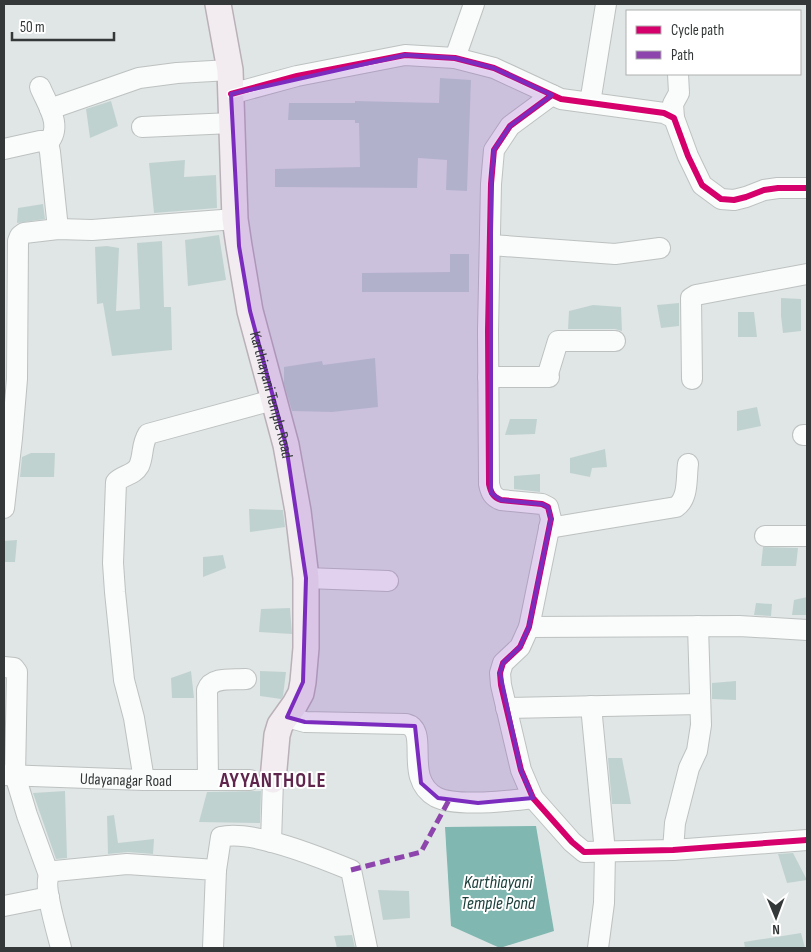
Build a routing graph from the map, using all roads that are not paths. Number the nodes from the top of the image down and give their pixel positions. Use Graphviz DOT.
graph roads {
  1 [pos="218,4"];
  2 [pos="474,4"];
  3 [pos="606,4"];
  4 [pos="455,58"];
  5 [pos="678,75"];
  6 [pos="230,82"];
  7 [pos="40,87"];
  8 [pos="552,95"];
  9 [pos="590,103"];
  10 [pos="50,109"];
  11 [pos="674,118"];
  12 [pos="232,122"];
  13 [pos="142,127"];
  14 [pos="48,143"];
  15 [pos="4,150"];
  16 [pos="807,188"];
  17 [pos="235,219"];
  18 [pos="58,229"];
  19 [pos="490,245"];
  20 [pos="660,248"];
  21 [pos="807,274"];
  22 [pos="10,310"];
  23 [pos="615,341"];
  24 [pos="488,377"];
  25 [pos="692,379"];
  26 [pos="273,400"];
  27 [pos="9,411"];
  28 [pos="688,464"];
  29 [pos="4,508"];
  30 [pos="549,528"];
  31 [pos="765,536"];
  32 [pos="807,536"];
  33 [pos="306,578"];
  34 [pos="388,581"];
  35 [pos="698,626"];
  36 [pos="529,627"];
  37 [pos="807,630"];
  38 [pos="4,667"];
  39 [pos="246,679"];
  40 [pos="700,704"];
  41 [pos="592,706"];
  42 [pos="506,708"];
  43 [pos="287,717"];
  44 [pos="10,775"];
  45 [pos="264,779"];
  46 [pos="144,780"];
  47 [pos="208,780"];
  48 [pos="533,798"];
  49 [pos="807,840"];
  50 [pos="271,842"];
  51 [pos="673,850"];
  52 [pos="605,852"];
  53 [pos="216,870"];
  54 [pos="49,875"];
  55 [pos="49,897"];
  56 [pos="4,906"];
  57 [pos="61,948"];
  58 [pos="213,948"];
  59 [pos="367,948"];
  60 [pos="598,948"];
  1 -- 6 [label="main road, Karthiayani Temple Road"];
  2 -- 4 [label="street"];
  3 -- 9 [label="street"];
  4 -- 6 [label="street"];
  4 -- 8 [label="street"];
  5 -- 11 [label="street"];
  6 -- 10 [label="street"];
  6 -- 12 [label="main road, Karthiayani Temple Road"];
  7 -- 10 [label="street"];
  8 -- 9 [label="street"];
  8 -- 19 [label="street"];
  9 -- 11 [label="street"];
  10 -- 14 [label="street"];
  11 -- 16 [label="street"];
  12 -- 13 [label="street"];
  12 -- 17 [label="main road, Karthiayani Temple Road"];
  14 -- 15 [label="street"];
  14 -- 18 [label="street"];
  17 -- 18 [label="street"];
  17 -- 26 [label="main road, Karthiayani Temple Road"];
  18 -- 22 [label="street"];
  19 -- 20 [label="street"];
  19 -- 24 [label="street"];
  21 -- 25 [label="street"];
  22 -- 27 [label="street"];
  23 -- 24 [label="street"];
  24 -- 30 [label="street"];
  26 -- 33 [label="main road, Karthiayani Temple Road"];
  26 -- 46 [label="street"];
  27 -- 29 [label="street"];
  28 -- 30 [label="street"];
  30 -- 36 [label="street"];
  31 -- 32 [label="street"];
  33 -- 34 [label="street"];
  33 -- 43 [label="main road, Karthiayani Temple Road"];
  35 -- 36 [label="street"];
  35 -- 37 [label="street"];
  35 -- 40 [label="street"];
  36 -- 42 [label="street"];
  38 -- 44 [label="street"];
  39 -- 47 [label="street"];
  40 -- 41 [label="street"];
  40 -- 51 [label="street"];
  41 -- 42 [label="street"];
  41 -- 52 [label="street"];
  42 -- 48 [label="street"];
  43 -- 45 [label="main road, Karthiayani Temple Road"];
  43 -- 48 [label="street"];
  44 -- 46 [label="street, Udayanagar Road"];
  44 -- 54 [label="street"];
  45 -- 47 [label="street, Udayanagar Road"];
  45 -- 50 [label="street"];
  46 -- 47 [label="street, Udayanagar Road"];
  48 -- 52 [label="street"];
  49 -- 51 [label="street"];
  50 -- 53 [label="street"];
  50 -- 59 [label="street"];
  51 -- 52 [label="street"];
  52 -- 60 [label="street"];
  53 -- 54 [label="street"];
  53 -- 58 [label="street"];
  54 -- 55 [label="street"];
  55 -- 56 [label="street"];
  55 -- 57 [label="street"];
}
